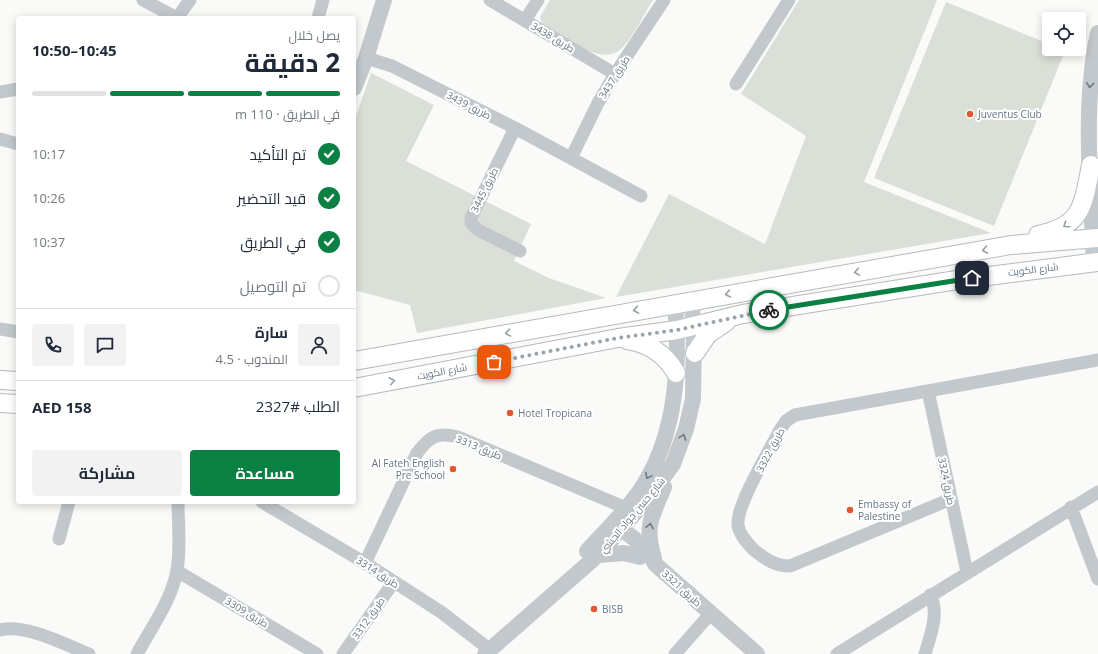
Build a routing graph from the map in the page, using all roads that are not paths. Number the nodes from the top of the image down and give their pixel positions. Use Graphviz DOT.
graph roads {
  1 [pos="142,0"];
  2 [pos="190,0"];
  3 [pos="323,0"];
  4 [pos="384,0"];
  5 [pos="490,0"];
  6 [pos="538,0"];
  7 [pos="664,0"];
  8 [pos="789,0"];
  9 [pos="173,16"];
  10 [pos="178,16"];
  11 [pos="319,16"];
  12 [pos="525,20"];
  13 [pos="1098,33"];
  14 [pos="366,58"];
  15 [pos="615,74"];
  16 [pos="356,83"];
  17 [pos="736,84"];
  18 [pos="16,89"];
  19 [pos="0,92"];
  20 [pos="515,128"];
  21 [pos="0,139"];
  22 [pos="16,143"];
  23 [pos="571,158"];
  24 [pos="1090,165"];
  25 [pos="641,196"];
  26 [pos="1096,238"];
  27 [pos="1011,245"];
  28 [pos="520,251"];
  29 [pos="1096,262"];
  30 [pos="683,302"];
  31 [pos="743,314"];
  32 [pos="686,328"];
  33 [pos="0,329"];
  34 [pos="16,332"];
  35 [pos="618,338"];
  36 [pos="695,353"];
  37 [pos="1098,360"];
  38 [pos="356,361"];
  39 [pos="676,373"];
  40 [pos="0,380"];
  41 [pos="16,381"];
  42 [pos="356,388"];
  43 [pos="928,391"];
  44 [pos="673,464"];
  45 [pos="1098,492"];
  46 [pos="951,499"];
  47 [pos="68,504"];
  48 [pos="178,504"];
  49 [pos="265,504"];
  50 [pos="1071,507"];
  51 [pos="630,511"];
  52 [pos="613,530"];
  53 [pos="60,539"];
  54 [pos="598,555"];
  55 [pos="640,557"];
  56 [pos="365,563"];
  57 [pos="655,564"];
  58 [pos="177,571"];
  59 [pos="967,572"];
  60 [pos="1098,579"];
  61 [pos="394,583"];
  62 [pos="552,594"];
  63 [pos="930,595"];
  64 [pos="711,613"];
  65 [pos="0,630"];
  66 [pos="487,651"];
  67 [pos="89,654"];
  68 [pos="137,654"];
  69 [pos="317,654"];
  70 [pos="343,654"];
  71 [pos="675,654"];
  72 [pos="757,654"];
  73 [pos="837,654"];
  74 [pos="925,654"];
  1 -- 9 [label="street"];
  2 -- 10 [label="street"];
  3 -- 11 [label="street"];
  4 -- 14 [label="street"];
  5 -- 12 [label="street, طريق 3438"];
  6 -- 12 [label="street"];
  7 -- 15 [label="street, طريق 3437"];
  8 -- 17 [label="street"];
  12 -- 15 [label="street, طريق 3438"];
  13 -- 24 [label="street, one-way"];
  14 -- 16 [label="street"];
  14 -- 20 [label="street, طريق 3439"];
  15 -- 23 [label="street, طريق 3437"];
  18 -- 19 [label="street"];
  20 -- 23 [label="street, طريق 3439"];
  20 -- 28 [label="street, طريق 3445"];
  21 -- 22 [label="street"];
  23 -- 25 [label="street, طريق 3439"];
  24 -- 26 [label="street"];
  24 -- 27 [label="main road, one-way"];
  26 -- 27 [label="main road"];
  26 -- 29 [label="street"];
  27 -- 30 [label="main road, one-way"];
  29 -- 31 [label="main road, شارع الكويت"];
  30 -- 32 [label="street, شارع حسن جواد الجشي"];
  30 -- 38 [label="main road, one-way"];
  31 -- 32 [label="main road, شارع الكويت"];
  31 -- 36 [label="main road"];
  32 -- 35 [label="main road, شارع الكويت"];
  32 -- 36 [label="street, شارع حسن جواد الجشي"];
  32 -- 39 [label="street, شارع حسن جواد الجشي"];
  33 -- 34 [label="street"];
  35 -- 39 [label="main road"];
  42 -- 35 [label="main road, شارع الكويت, one-way"];
  44 -- 36 [label="street, شارع حسن جواد الجشي, one-way"];
  37 -- 43 [label="street, طريق 3322"];
  39 -- 51 [label="street, شارع حسن جواد الجشي, one-way"];
  40 -- 41 [label="main road"];
  43 -- 46 [label="street, طريق 3324"];
  43 -- 46 [label="street, طريق 3322"];
  44 -- 51 [label="street, شارع حسن جواد الجشي"];
  57 -- 44 [label="street, one-way"];
  45 -- 50 [label="street"];
  46 -- 59 [label="street, طريق 3324"];
  47 -- 53 [label="street"];
  48 -- 58 [label="street"];
  49 -- 56 [label="street, طريق 3314"];
  50 -- 59 [label="street"];
  50 -- 60 [label="street"];
  51 -- 52 [label="street, شارع حسن جواد الجشي"];
  51 -- 56 [label="street, طريق 3313"];
  52 -- 54 [label="street, شارع حسن جواد الجشي"];
  52 -- 55 [label="street"];
  52 -- 57 [label="street, طريق 3321"];
  52 -- 62 [label="street, شارع حسن جواد الجشي"];
  54 -- 55 [label="street"];
  54 -- 62 [label="street, شارع حسن جواد الجشي"];
  55 -- 57 [label="street"];
  56 -- 61 [label="street, طريق 3314"];
  57 -- 64 [label="street, طريق 3321"];
  58 -- 68 [label="street"];
  58 -- 69 [label="street, طريق 3309"];
  59 -- 63 [label="street"];
  61 -- 66 [label="street, طريق 3314"];
  61 -- 70 [label="street, طريق 3312"];
  62 -- 66 [label="street, شارع حسن جواد الجشي"];
  63 -- 73 [label="street"];
  63 -- 74 [label="street"];
  64 -- 71 [label="street"];
  64 -- 72 [label="street, طريق 3321"];
  65 -- 67 [label="street"];
}
